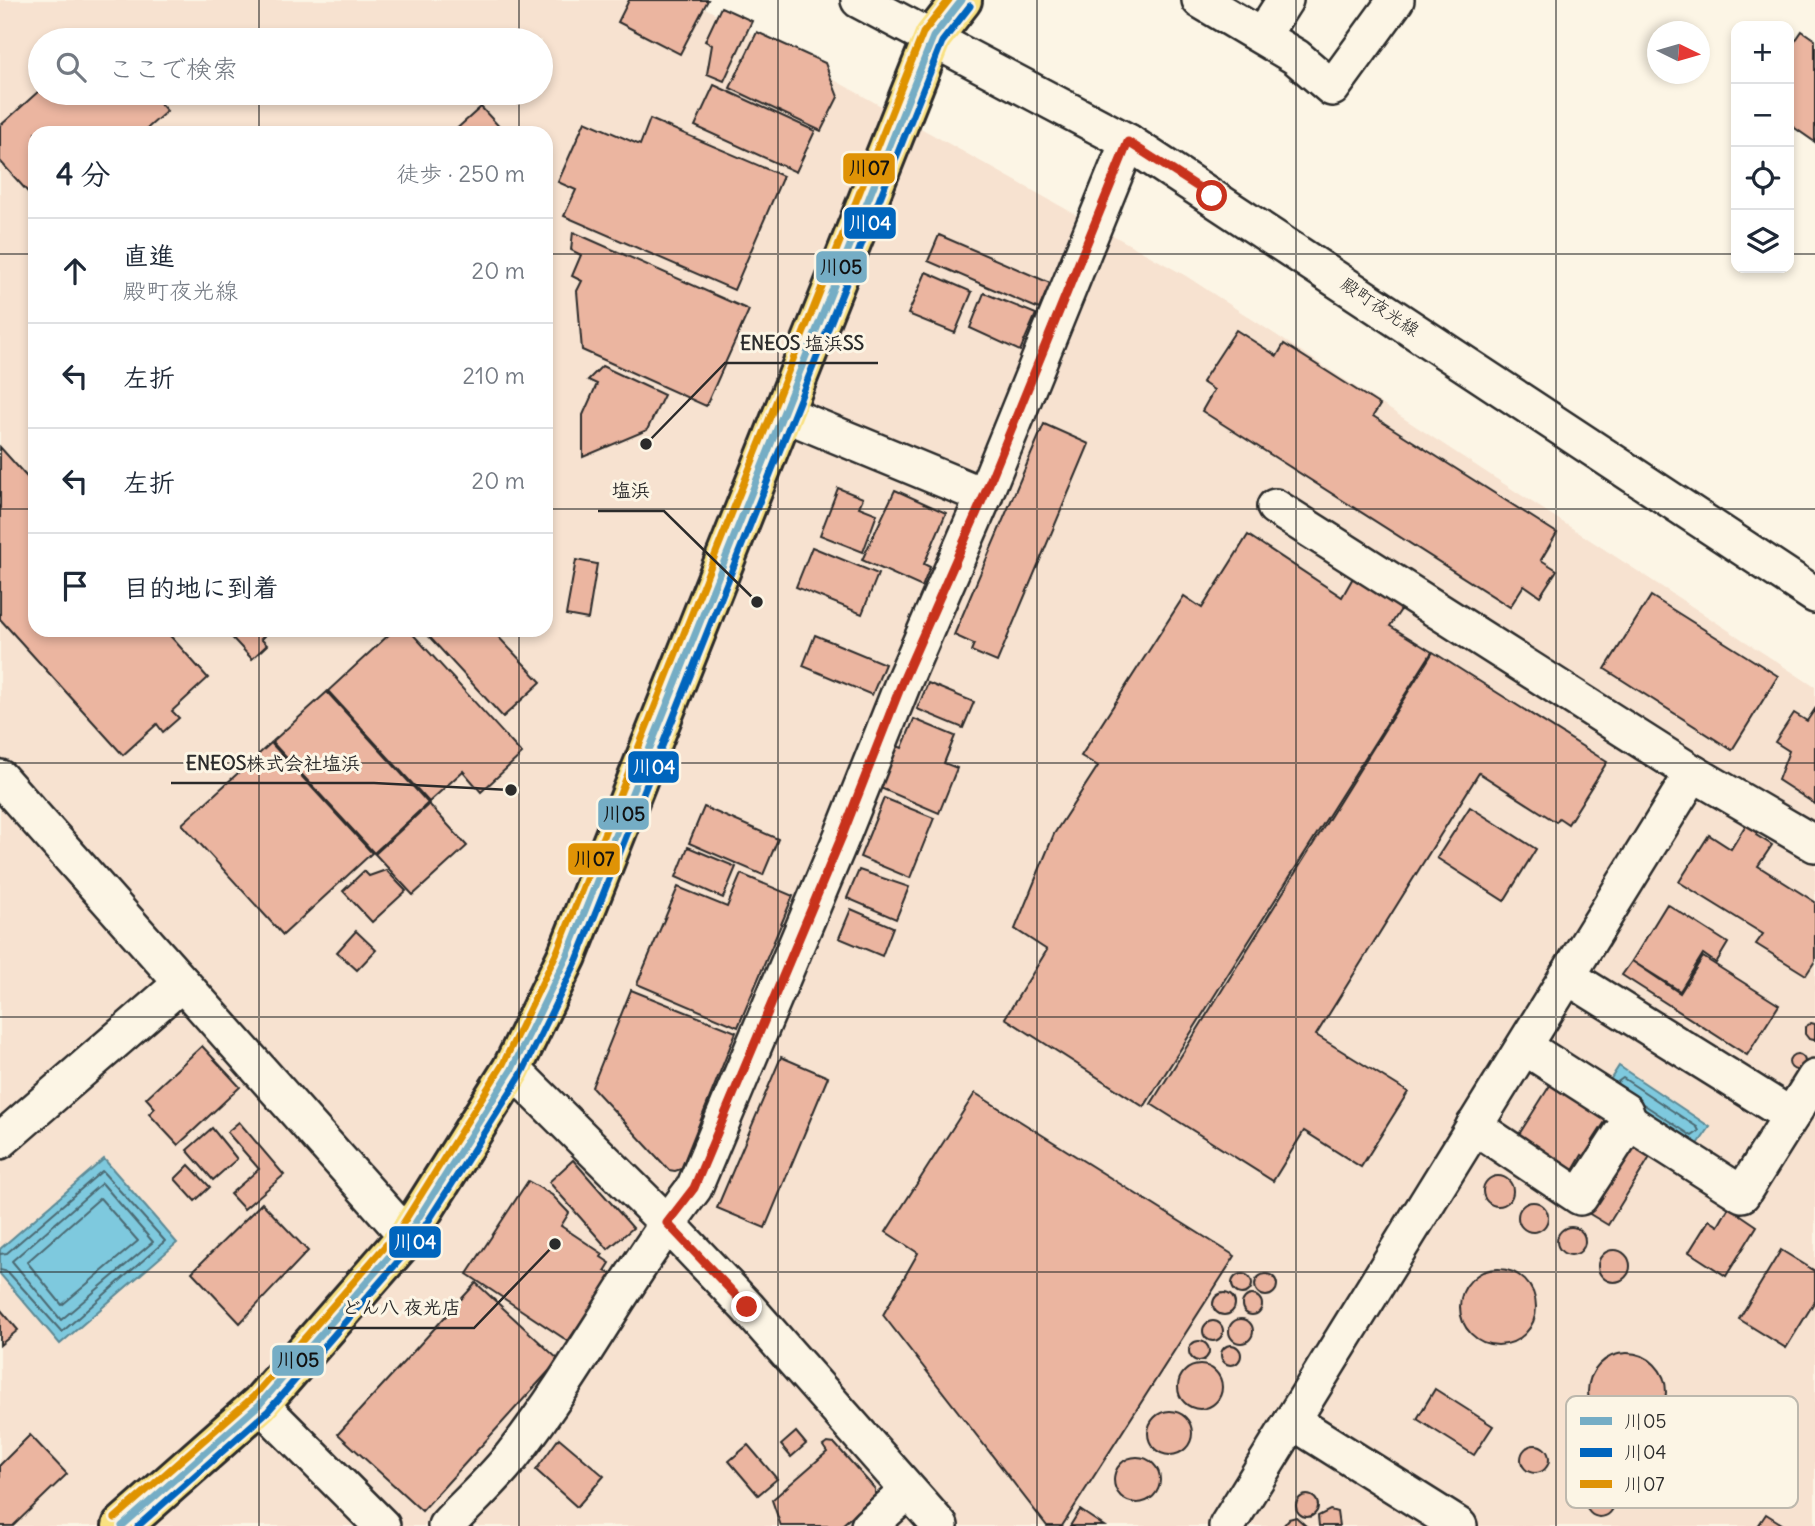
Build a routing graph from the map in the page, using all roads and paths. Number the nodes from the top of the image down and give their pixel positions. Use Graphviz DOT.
graph roads {
  1 [pos="859,0"];
  2 [pos="961,0"];
  3 [pos="1199,0"];
  4 [pos="1285,0"];
  5 [pos="1396,0"];
  6 [pos="934,18"];
  7 [pos="1262,36"];
  8 [pos="1128,142"];
  9 [pos="783,413"];
  10 [pos="984,496"];
  11 [pos="1275,507"];
  12 [pos="1815,595"];
  13 [pos="1693,773"];
  14 [pos="0,778"];
  15 [pos="1815,844"];
  16 [pos="1567,976"];
  17 [pos="181,983"];
  18 [pos="1525,1047"];
  19 [pos="512,1069"];
  20 [pos="1815,1078"];
  21 [pos="1791,1116"];
  22 [pos="1629,1122"];
  23 [pos="1474,1126"];
  24 [pos="0,1141"];
  25 [pos="667,1223"];
  26 [pos="407,1236"];
  27 [pos="260,1404"];
  28 [pos="1292,1420"];
  29 [pos="908,1491"];
  30 [pos="122,1526"];
  31 [pos="382,1526"];
  32 [pos="446,1526"];
  33 [pos="869,1526"];
  34 [pos="940,1526"];
  35 [pos="1227,1526"];
  36 [pos="1459,1526"];
  1 -- 6 [label="street, 殿町夜光線"];
  2 -- 6 [label="highway"];
  3 -- 7 [label="street"];
  4 -- 7 [label="street"];
  5 -- 7 [label="street"];
  6 -- 8 [label="street, 殿町夜光線"];
  6 -- 9 [label="highway"];
  8 -- 10 [label="street"];
  8 -- 12 [label="street, 殿町夜光線"];
  9 -- 10 [label="street"];
  9 -- 19 [label="highway"];
  10 -- 25 [label="street"];
  11 -- 13 [label="street"];
  13 -- 15 [label="street"];
  13 -- 16 [label="street"];
  14 -- 17 [label="street"];
  16 -- 18 [label="street"];
  16 -- 21 [label="street"];
  17 -- 24 [label="street"];
  17 -- 26 [label="street"];
  18 -- 22 [label="street"];
  18 -- 23 [label="street"];
  19 -- 25 [label="street"];
  19 -- 26 [label="highway"];
  20 -- 21 [label="street"];
  21 -- 22 [label="street"];
  22 -- 23 [label="street"];
  23 -- 28 [label="street"];
  25 -- 29 [label="street"];
  25 -- 32 [label="street"];
  26 -- 27 [label="highway"];
  27 -- 30 [label="highway"];
  27 -- 31 [label="street"];
  28 -- 35 [label="street"];
  28 -- 36 [label="street"];
  29 -- 33 [label="street"];
  29 -- 34 [label="street"];
}
